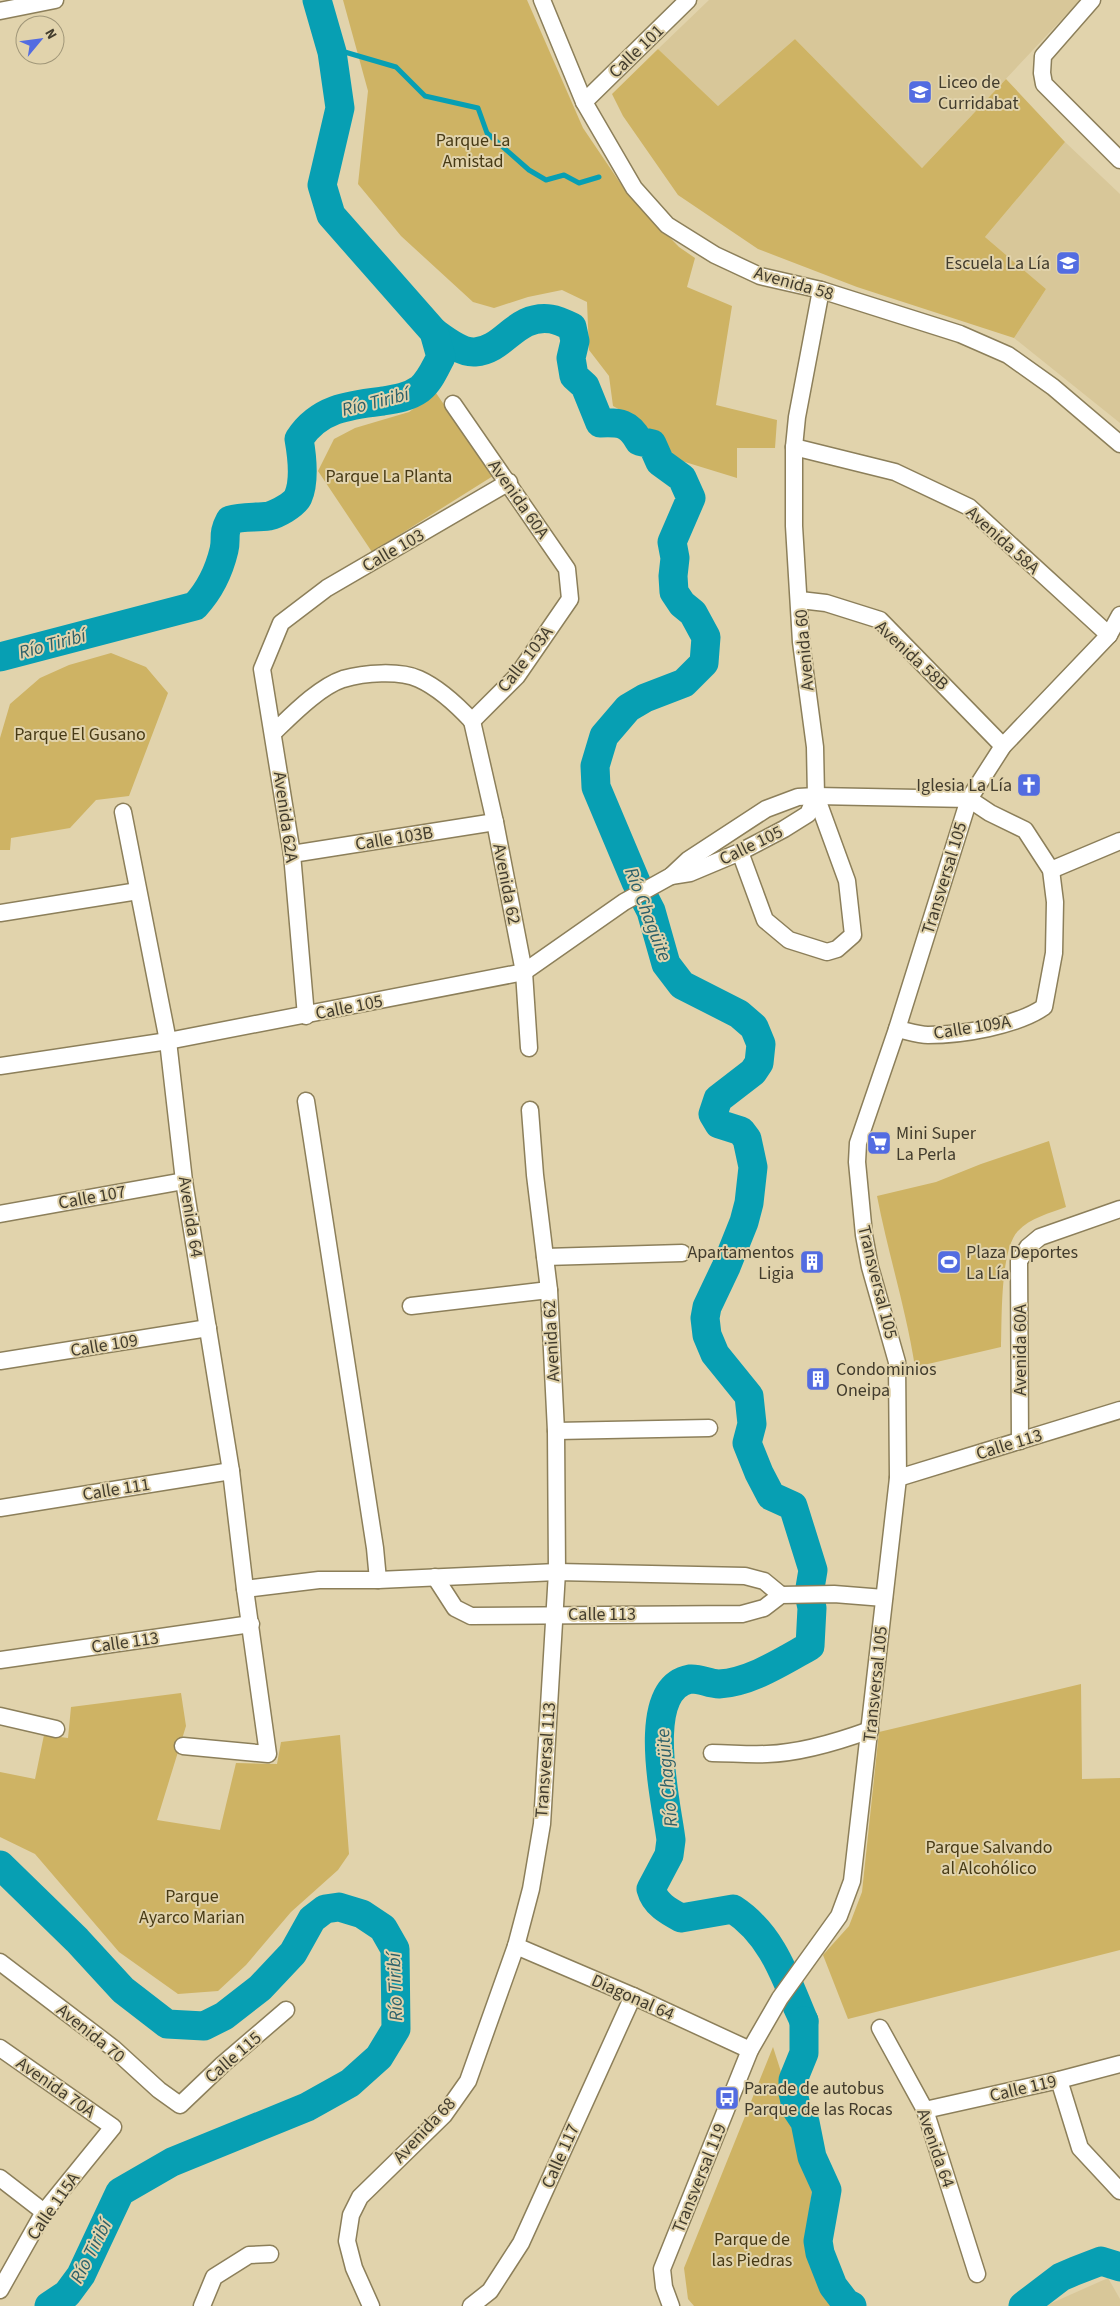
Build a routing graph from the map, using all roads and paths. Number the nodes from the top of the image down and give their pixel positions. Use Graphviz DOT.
graph roads {
  1 [pos="55,0"];
  2 [pos="542,0"];
  3 [pos="688,0"];
  4 [pos="1092,0"];
  5 [pos="0,11"];
  6 [pos="584,102"];
  7 [pos="1120,160"];
  8 [pos="821,290"];
  9 [pos="453,404"];
  10 [pos="1120,444"];
  11 [pos="794,447"];
  12 [pos="508,482"];
  13 [pos="570,599"];
  14 [pos="800,600"];
  15 [pos="1120,615"];
  16 [pos="281,623"];
  17 [pos="1109,635"];
  18 [pos="472,721"];
  19 [pos="274,732"];
  20 [pos="1003,746"];
  21 [pos="816,796"];
  22 [pos="969,799"];
  23 [pos="123,812"];
  24 [pos="495,822"];
  25 [pos="1120,841"];
  26 [pos="740,852"];
  27 [pos="292,854"];
  28 [pos="1051,870"];
  29 [pos="672,876"];
  30 [pos="138,891"];
  31 [pos="0,913"];
  32 [pos="524,972"];
  33 [pos="306,1016"];
  34 [pos="897,1029"];
  35 [pos="168,1041"];
  36 [pos="529,1048"];
  37 [pos="0,1066"];
  38 [pos="306,1100"];
  39 [pos="530,1110"];
  40 [pos="184,1181"];
  41 [pos="1120,1209"];
  42 [pos="0,1214"];
  43 [pos="682,1253"];
  44 [pos="545,1257"];
  45 [pos="549,1290"];
  46 [pos="411,1306"];
  47 [pos="208,1328"];
  48 [pos="0,1361"];
  49 [pos="1120,1410"];
  50 [pos="708,1428"];
  51 [pos="556,1431"];
  52 [pos="1020,1441"];
  53 [pos="231,1471"];
  54 [pos="898,1478"];
  55 [pos="0,1508"];
  56 [pos="557,1572"];
  57 [pos="435,1578"];
  58 [pos="378,1580"];
  59 [pos="245,1589"];
  60 [pos="788,1594"];
  61 [pos="884,1598"];
  62 [pos="554,1614"];
  63 [pos="251,1624"];
  64 [pos="0,1660"];
  65 [pos="0,1716"];
  66 [pos="56,1728"];
  67 [pos="870,1730"];
  68 [pos="183,1746"];
  69 [pos="712,1753"];
  70 [pos="516,1946"];
  71 [pos="0,1962"];
  72 [pos="633,1996"];
  73 [pos="286,2010"];
  74 [pos="880,2028"];
  75 [pos="0,2048"];
  76 [pos="750,2050"];
  77 [pos="1120,2064"];
  78 [pos="1059,2080"];
  79 [pos="180,2105"];
  80 [pos="925,2110"];
  81 [pos="112,2127"];
  82 [pos="0,2178"];
  83 [pos="1120,2191"];
  84 [pos="44,2212"];
  85 [pos="270,2254"];
  86 [pos="977,2274"];
  87 [pos="0,2290"];
  88 [pos="202,2306"];
  89 [pos="371,2306"];
  90 [pos="471,2306"];
  91 [pos="671,2306"];
  1 -- 5 [label="street"];
  2 -- 6 [label="street, Avenida 58"];
  3 -- 6 [label="street, Calle 101"];
  4 -- 7 [label="street"];
  6 -- 8 [label="street, Avenida 58"];
  8 -- 10 [label="street, Avenida 58"];
  8 -- 11 [label="street, Avenida 60"];
  9 -- 12 [label="street, Avenida 60A"];
  11 -- 14 [label="street, Avenida 60"];
  11 -- 17 [label="street, Avenida 58A"];
  12 -- 13 [label="street, Avenida 60A"];
  12 -- 16 [label="street, Calle 103"];
  13 -- 18 [label="street, Calle 103A"];
  14 -- 20 [label="street, Avenida 58B"];
  14 -- 21 [label="street, Avenida 60"];
  15 -- 17 [label="street, Transversal 105"];
  16 -- 19 [label="street, Avenida 62A"];
  17 -- 20 [label="street, Transversal 105"];
  18 -- 19 [label="street"];
  18 -- 24 [label="street, Avenida 62"];
  19 -- 27 [label="street, Avenida 62A"];
  20 -- 22 [label="street, Transversal 105"];
  21 -- 22 [label="street, Calle 105"];
  21 -- 26 [label="street, Calle 105"];
  21 -- 26 [label="street, Avenida 60"];
  21 -- 29 [label="street, Calle 105"];
  22 -- 28 [label="street"];
  22 -- 34 [label="street, Transversal 105"];
  23 -- 30 [label="street, Avenida 64"];
  24 -- 27 [label="street, Calle 103B"];
  24 -- 32 [label="street, Avenida 62"];
  25 -- 28 [label="street"];
  26 -- 29 [label="street, Calle 105"];
  27 -- 33 [label="street, Avenida 62A"];
  28 -- 34 [label="street, Calle 109A"];
  29 -- 32 [label="street, Calle 105"];
  30 -- 31 [label="street"];
  30 -- 35 [label="street, Avenida 64"];
  32 -- 33 [label="street, Calle 105"];
  32 -- 36 [label="street, Avenida 62"];
  33 -- 35 [label="street, Calle 105"];
  34 -- 54 [label="street, Transversal 105"];
  35 -- 37 [label="street, Calle 105"];
  35 -- 40 [label="street, Avenida 64"];
  38 -- 58 [label="street"];
  39 -- 44 [label="street, Avenida 62"];
  40 -- 42 [label="street, Calle 107"];
  40 -- 47 [label="street, Avenida 64"];
  41 -- 52 [label="street, Avenida 60A"];
  43 -- 44 [label="street"];
  44 -- 45 [label="street, Avenida 62"];
  45 -- 46 [label="street"];
  45 -- 51 [label="street, Avenida 62"];
  47 -- 48 [label="street, Calle 109"];
  47 -- 53 [label="street, Avenida 64"];
  49 -- 52 [label="street, Calle 113"];
  50 -- 51 [label="street"];
  51 -- 56 [label="street, Avenida 62"];
  52 -- 54 [label="street, Calle 113"];
  53 -- 55 [label="street, Calle 111"];
  53 -- 59 [label="street, Avenida 64"];
  54 -- 61 [label="street, Transversal 105"];
  56 -- 57 [label="street"];
  56 -- 60 [label="street"];
  56 -- 62 [label="street, Transversal 113"];
  57 -- 58 [label="street"];
  57 -- 62 [label="street, Calle 113"];
  58 -- 59 [label="street"];
  59 -- 63 [label="street, Avenida 64"];
  60 -- 61 [label="street"];
  60 -- 62 [label="street, Calle 113"];
  61 -- 67 [label="street, Transversal 105"];
  62 -- 70 [label="street, Transversal 113"];
  63 -- 64 [label="street, Calle 113"];
  63 -- 68 [label="street, Avenida 64"];
  65 -- 66 [label="street"];
  67 -- 69 [label="street"];
  67 -- 76 [label="street, Transversal 105"];
  70 -- 72 [label="street, Diagonal 64"];
  70 -- 89 [label="street, Avenida 68"];
  71 -- 79 [label="street, Avenida 70"];
  72 -- 76 [label="street, Diagonal 64"];
  72 -- 90 [label="street, Calle 117"];
  73 -- 79 [label="street, Calle 115"];
  74 -- 80 [label="street, Avenida 64"];
  75 -- 81 [label="street, Avenida 70A"];
  76 -- 91 [label="street, Transversal 119"];
  77 -- 78 [label="street, Calle 119"];
  78 -- 80 [label="street, Calle 119"];
  78 -- 83 [label="street"];
  80 -- 86 [label="street, Avenida 64"];
  81 -- 84 [label="street, Calle 115A"];
  82 -- 84 [label="street"];
  84 -- 87 [label="street, Calle 115A"];
  85 -- 88 [label="street"];
}
